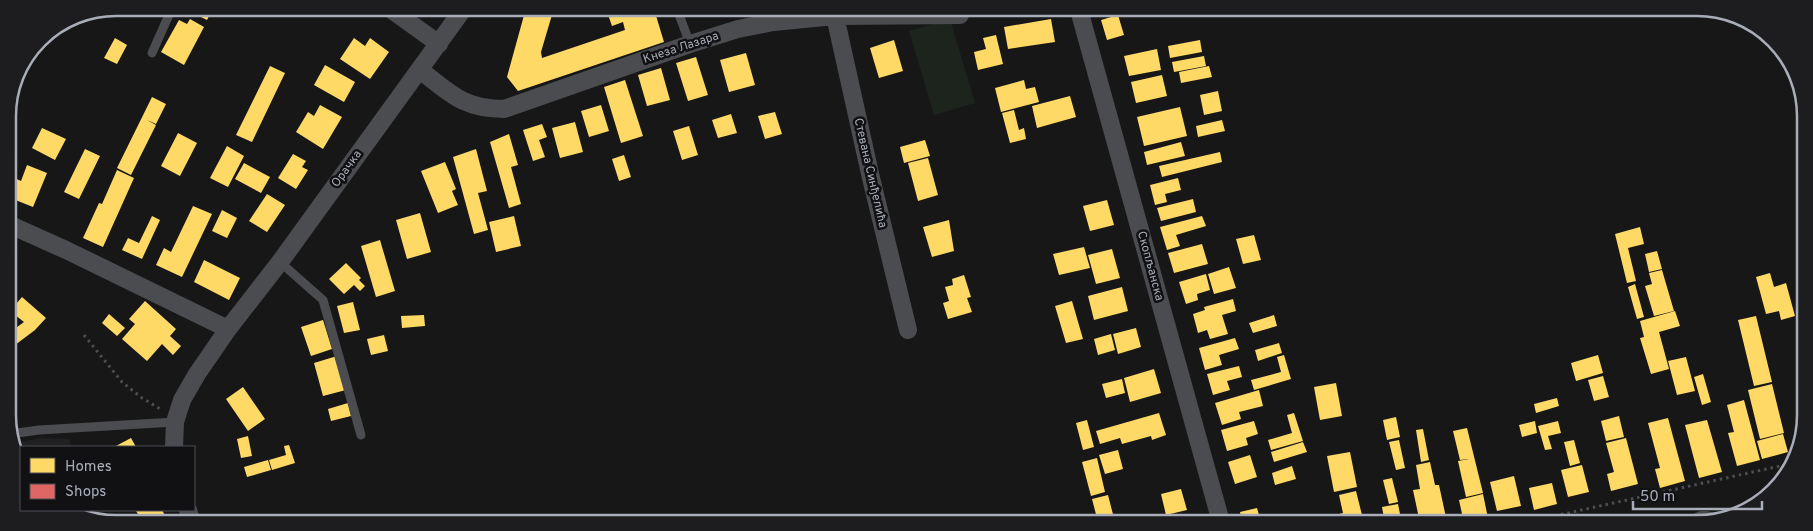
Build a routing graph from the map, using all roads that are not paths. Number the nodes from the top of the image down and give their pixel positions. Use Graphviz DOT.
graph roads {
  1 [pos="168,16"];
  2 [pos="400,16"];
  3 [pos="458,16"];
  4 [pos="680,16"];
  5 [pos="836,16"];
  6 [pos="1081,16"];
  7 [pos="439,44"];
  8 [pos="690,44"];
  9 [pos="152,53"];
  10 [pos="420,70"];
  11 [pos="16,228"];
  12 [pos="280,262"];
  13 [pos="228,329"];
  14 [pos="908,330"];
  15 [pos="176,420"];
  16 [pos="18,433"];
  17 [pos="361,435"];
  18 [pos="174,446"];
  19 [pos="1219,515"];
  1 -- 9 [label="lane"];
  2 -- 7 [label="street"];
  3 -- 7 [label="street, Орачка"];
  4 -- 8 [label="lane"];
  5 -- 8 [label="street, Кнеза Лазара"];
  5 -- 14 [label="street, Стевана Синђелића"];
  6 -- 19 [label="street, Скопљанска"];
  7 -- 10 [label="street, Орачка"];
  8 -- 10 [label="street, Кнеза Лазара"];
  10 -- 12 [label="street, Орачка"];
  11 -- 13 [label="street"];
  12 -- 13 [label="street, Орачка"];
  12 -- 17 [label="lane"];
  13 -- 15 [label="street, Орачка"];
  15 -- 16 [label="lane"];
  15 -- 18 [label="street, Орачка"];
}
